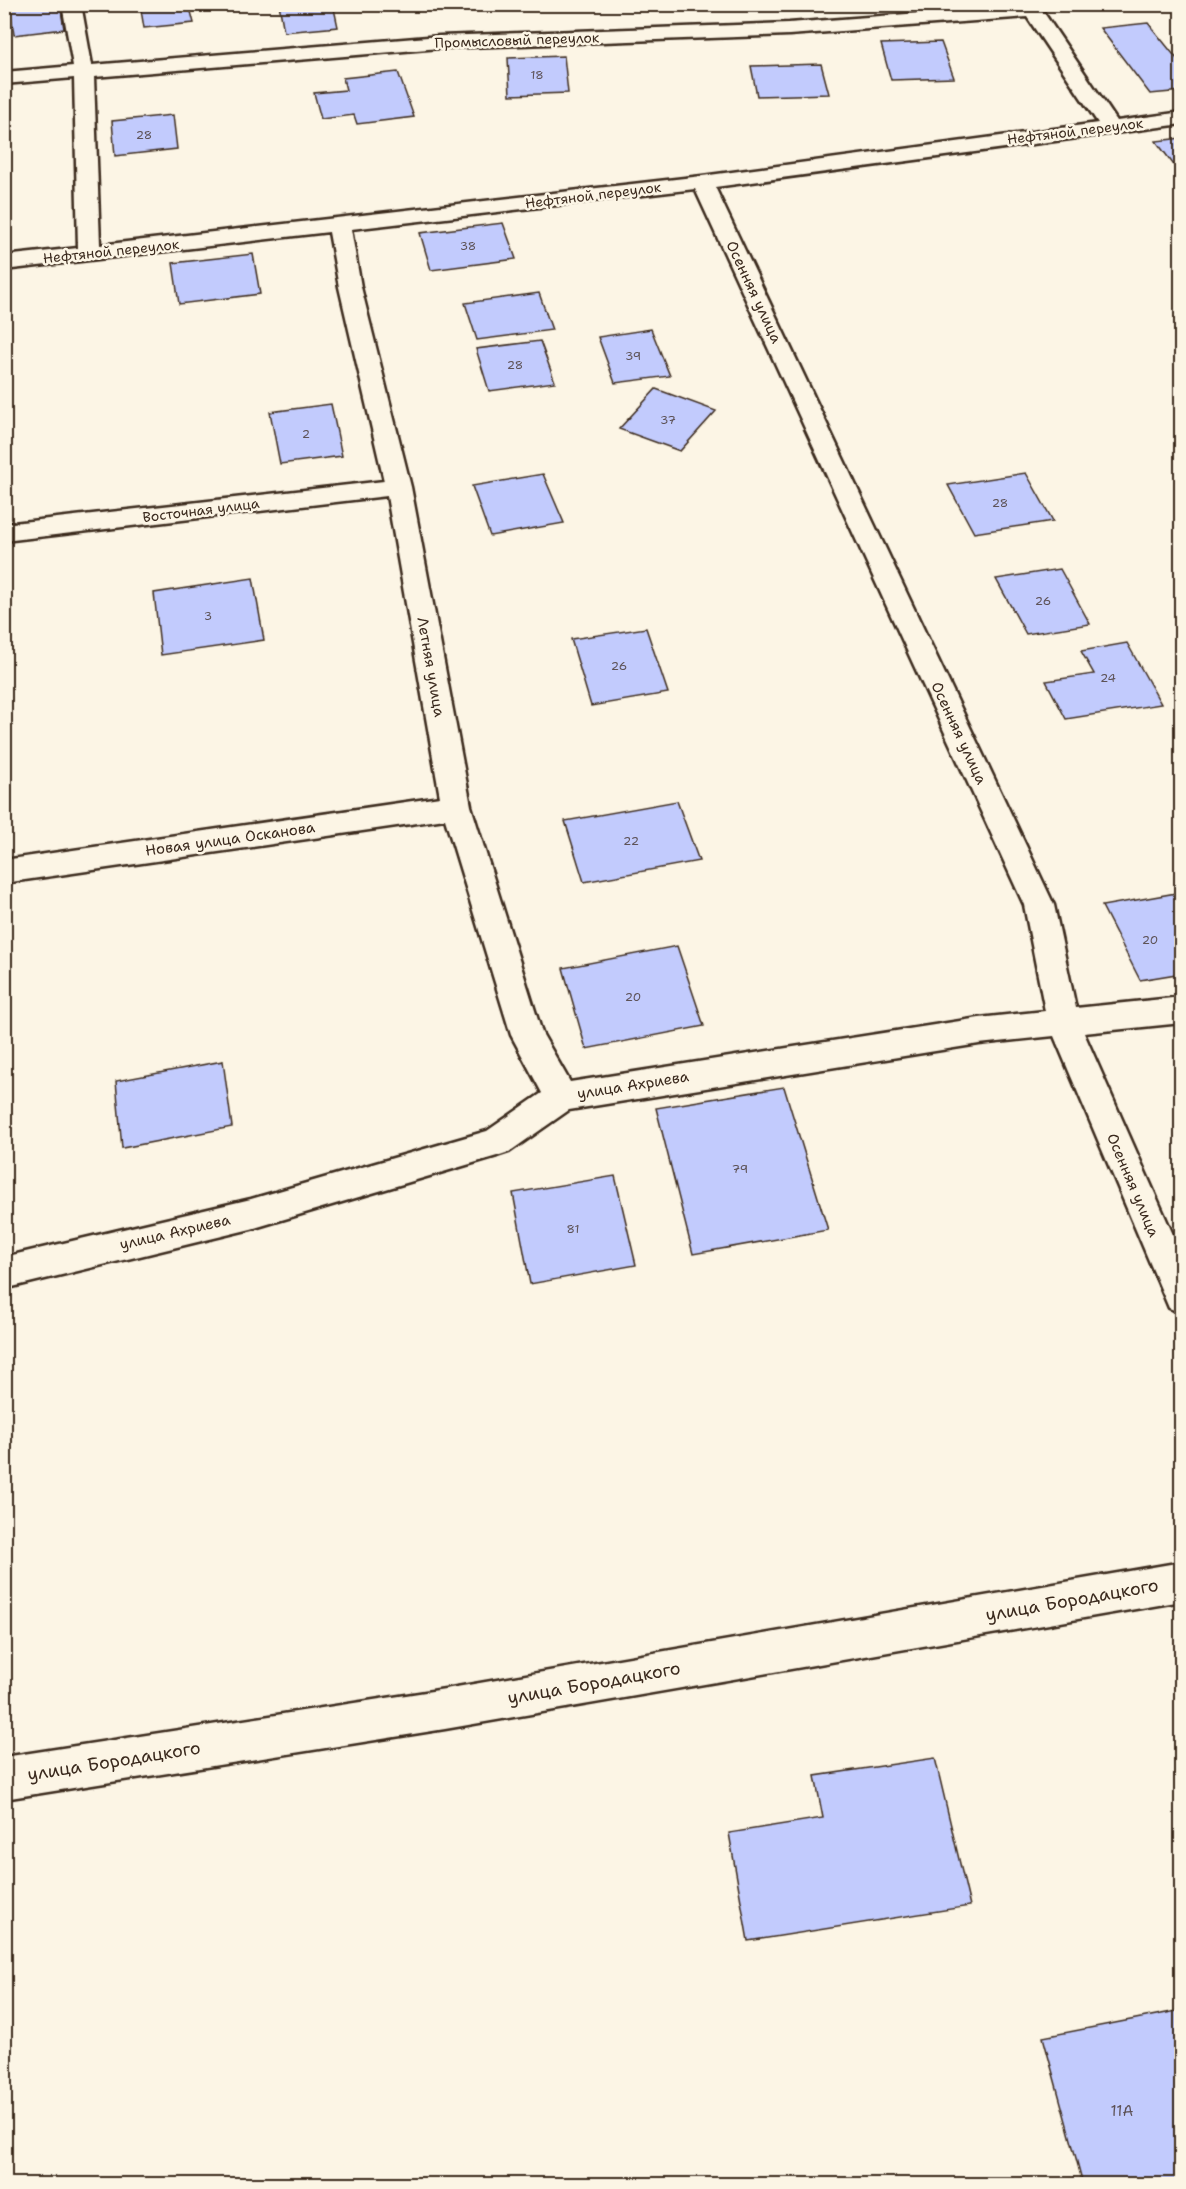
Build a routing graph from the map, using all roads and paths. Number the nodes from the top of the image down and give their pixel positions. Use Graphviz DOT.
graph roads {
  1 [pos="71,4"];
  2 [pos="1029,8"];
  3 [pos="84,72"];
  4 [pos="4,78"];
  5 [pos="1182,118"];
  6 [pos="1110,126"];
  7 [pos="702,182"];
  8 [pos="339,225"];
  9 [pos="89,253"];
  10 [pos="4,263"];
  11 [pos="398,487"];
  12 [pos="4,533"];
  13 [pos="456,806"];
  14 [pos="4,872"];
  15 [pos="1182,1010"];
  16 [pos="1063,1021"];
  17 [pos="561,1097"];
  18 [pos="4,1273"];
  19 [pos="1182,1297"];
  20 [pos="1182,1581"];
  21 [pos="4,1778"];
  1 -- 3 [label="street"];
  2 -- 3 [label="street, Промысловый переулок"];
  2 -- 6 [label="street"];
  3 -- 4 [label="street, Промысловый переулок"];
  3 -- 9 [label="street"];
  5 -- 6 [label="street, Нефтяной переулок"];
  6 -- 7 [label="street, Нефтяной переулок"];
  7 -- 8 [label="street, Нефтяной переулок"];
  7 -- 16 [label="street, Осенняя улица"];
  8 -- 9 [label="street, Нефтяной переулок"];
  8 -- 11 [label="street, Летняя улица"];
  9 -- 10 [label="street, Нефтяной переулок"];
  11 -- 12 [label="street, Восточная улица"];
  11 -- 13 [label="street, Летняя улица"];
  13 -- 14 [label="street, Новая улица Осканова"];
  13 -- 17 [label="street, Летняя улица"];
  15 -- 16 [label="street, улица Ахриева"];
  16 -- 17 [label="street, улица Ахриева"];
  16 -- 19 [label="street, Осенняя улица"];
  17 -- 18 [label="street, улица Ахриева"];
  20 -- 21 [label="street, улица Бородацкого"];
}
